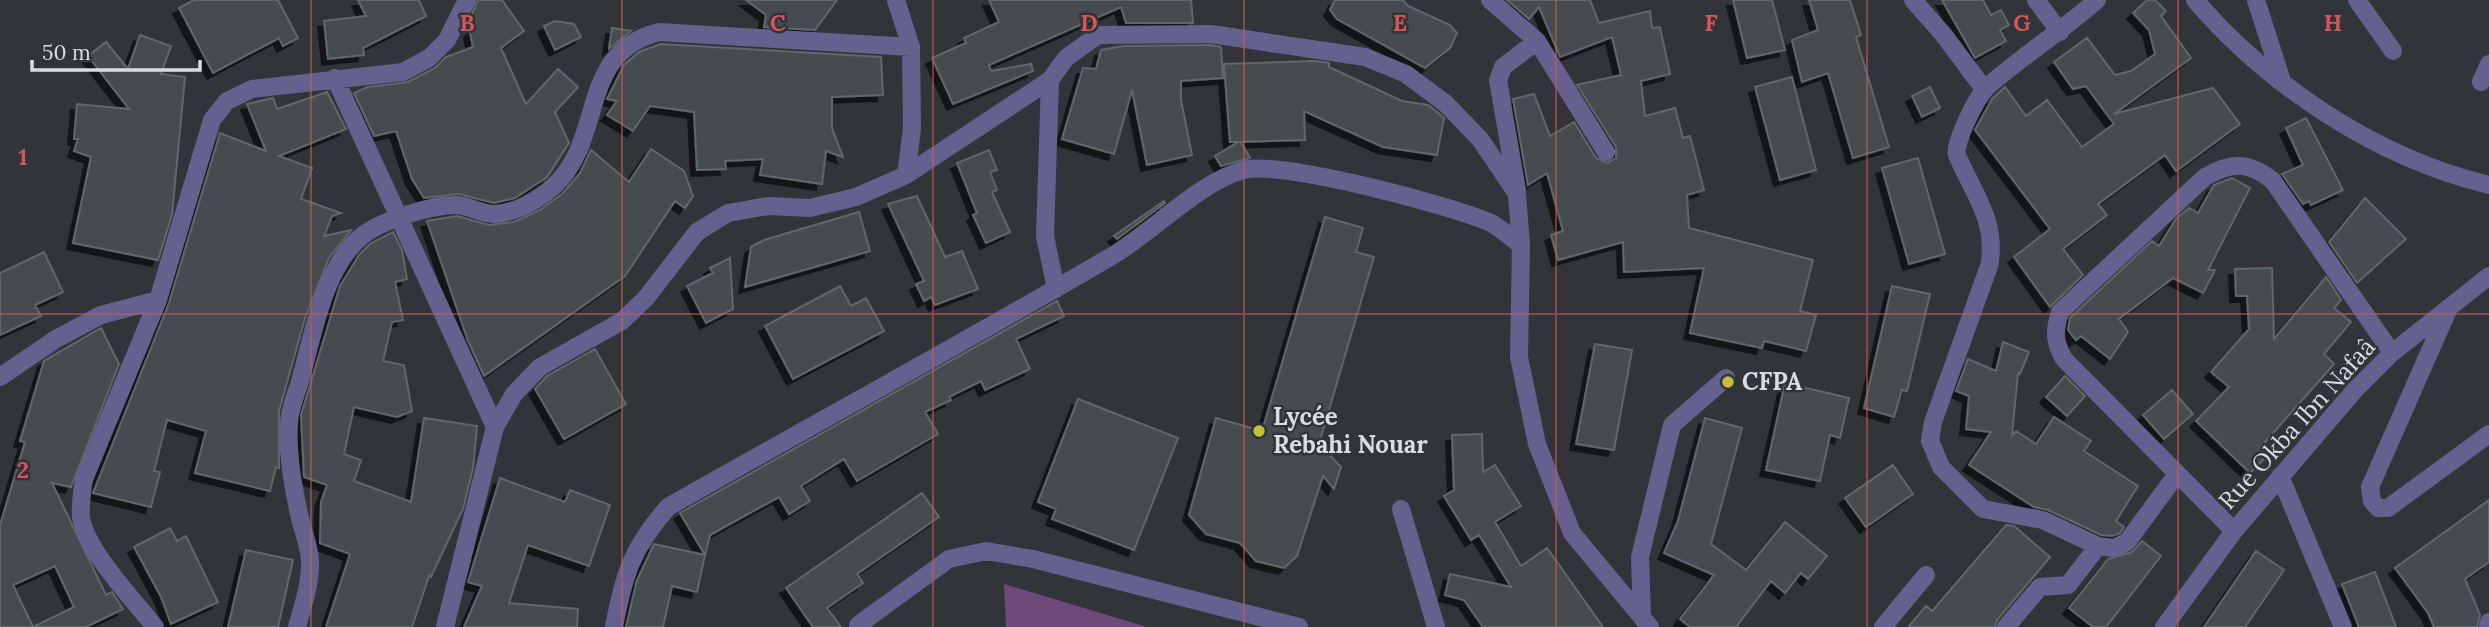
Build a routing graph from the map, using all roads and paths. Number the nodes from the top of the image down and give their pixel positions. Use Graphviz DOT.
graph roads {
  1 [pos="467,0"];
  2 [pos="896,0"];
  3 [pos="1490,0"];
  4 [pos="1913,0"];
  5 [pos="2036,0"];
  6 [pos="2097,0"];
  7 [pos="2195,0"];
  8 [pos="2256,0"];
  9 [pos="2357,0"];
  10 [pos="2060,32"];
  11 [pos="1537,41"];
  12 [pos="911,47"];
  13 [pos="2393,51"];
  14 [pos="2489,64"];
  15 [pos="335,78"];
  16 [pos="1050,80"];
  17 [pos="2283,81"];
  18 [pos="2481,82"];
  19 [pos="1984,89"];
  20 [pos="1606,152"];
  21 [pos="906,175"];
  22 [pos="2489,185"];
  23 [pos="1517,194"];
  24 [pos="400,216"];
  25 [pos="1521,245"];
  26 [pos="2489,276"];
  27 [pos="1056,289"];
  28 [pos="158,300"];
  29 [pos="2450,307"];
  30 [pos="2392,353"];
  31 [pos="0,377"];
  32 [pos="1726,378"];
  33 [pos="495,427"];
  34 [pos="2489,434"];
  35 [pos="2177,474"];
  36 [pos="2280,476"];
  37 [pos="1401,509"];
  38 [pos="2234,531"];
  39 [pos="2098,546"];
  40 [pos="1926,575"];
  41 [pos="1646,622"];
  42 [pos="2489,622"];
  43 [pos="858,625"];
  44 [pos="155,627"];
  45 [pos="297,627"];
  46 [pos="445,627"];
  47 [pos="614,627"];
  48 [pos="1299,627"];
  49 [pos="1436,627"];
  50 [pos="1883,627"];
  51 [pos="2006,627"];
  52 [pos="2164,627"];
  53 [pos="2343,627"];
  54 [pos="2488,627"];
  1 -- 15 [label="street"];
  2 -- 12 [label="street"];
  3 -- 11 [label="street"];
  4 -- 19 [label="street"];
  5 -- 10 [label="street"];
  6 -- 10 [label="street"];
  7 -- 17 [label="street"];
  8 -- 17 [label="street"];
  9 -- 13 [label="street"];
  10 -- 19 [label="street"];
  11 -- 20 [label="street"];
  11 -- 23 [label="street"];
  12 -- 21 [label="street"];
  12 -- 24 [label="street"];
  14 -- 18 [label="street"];
  15 -- 24 [label="street"];
  15 -- 28 [label="street"];
  16 -- 21 [label="street"];
  16 -- 23 [label="street"];
  16 -- 27 [label="street"];
  17 -- 22 [label="street"];
  19 -- 39 [label="street"];
  21 -- 33 [label="street"];
  23 -- 25 [label="street"];
  24 -- 33 [label="street"];
  24 -- 45 [label="street"];
  25 -- 27 [label="street"];
  25 -- 41 [label="street"];
  26 -- 29 [label="street, Rue Okba Ibn Nafaâ"];
  27 -- 47 [label="street"];
  28 -- 31 [label="street"];
  28 -- 44 [label="street"];
  29 -- 30 [label="street, Rue Okba Ibn Nafaâ"];
  29 -- 34 [label="street"];
  30 -- 35 [label="street"];
  30 -- 36 [label="street, Rue Okba Ibn Nafaâ"];
  32 -- 41 [label="street"];
  33 -- 46 [label="street"];
  35 -- 38 [label="street"];
  35 -- 39 [label="street"];
  36 -- 38 [label="street, Rue Okba Ibn Nafaâ"];
  36 -- 53 [label="street"];
  37 -- 49 [label="street"];
  38 -- 52 [label="street, Rue Okba Ibn Nafaâ"];
  39 -- 51 [label="street"];
  40 -- 50 [label="street"];
  42 -- 54 [label="street"];
  43 -- 48 [label="street"];
}
